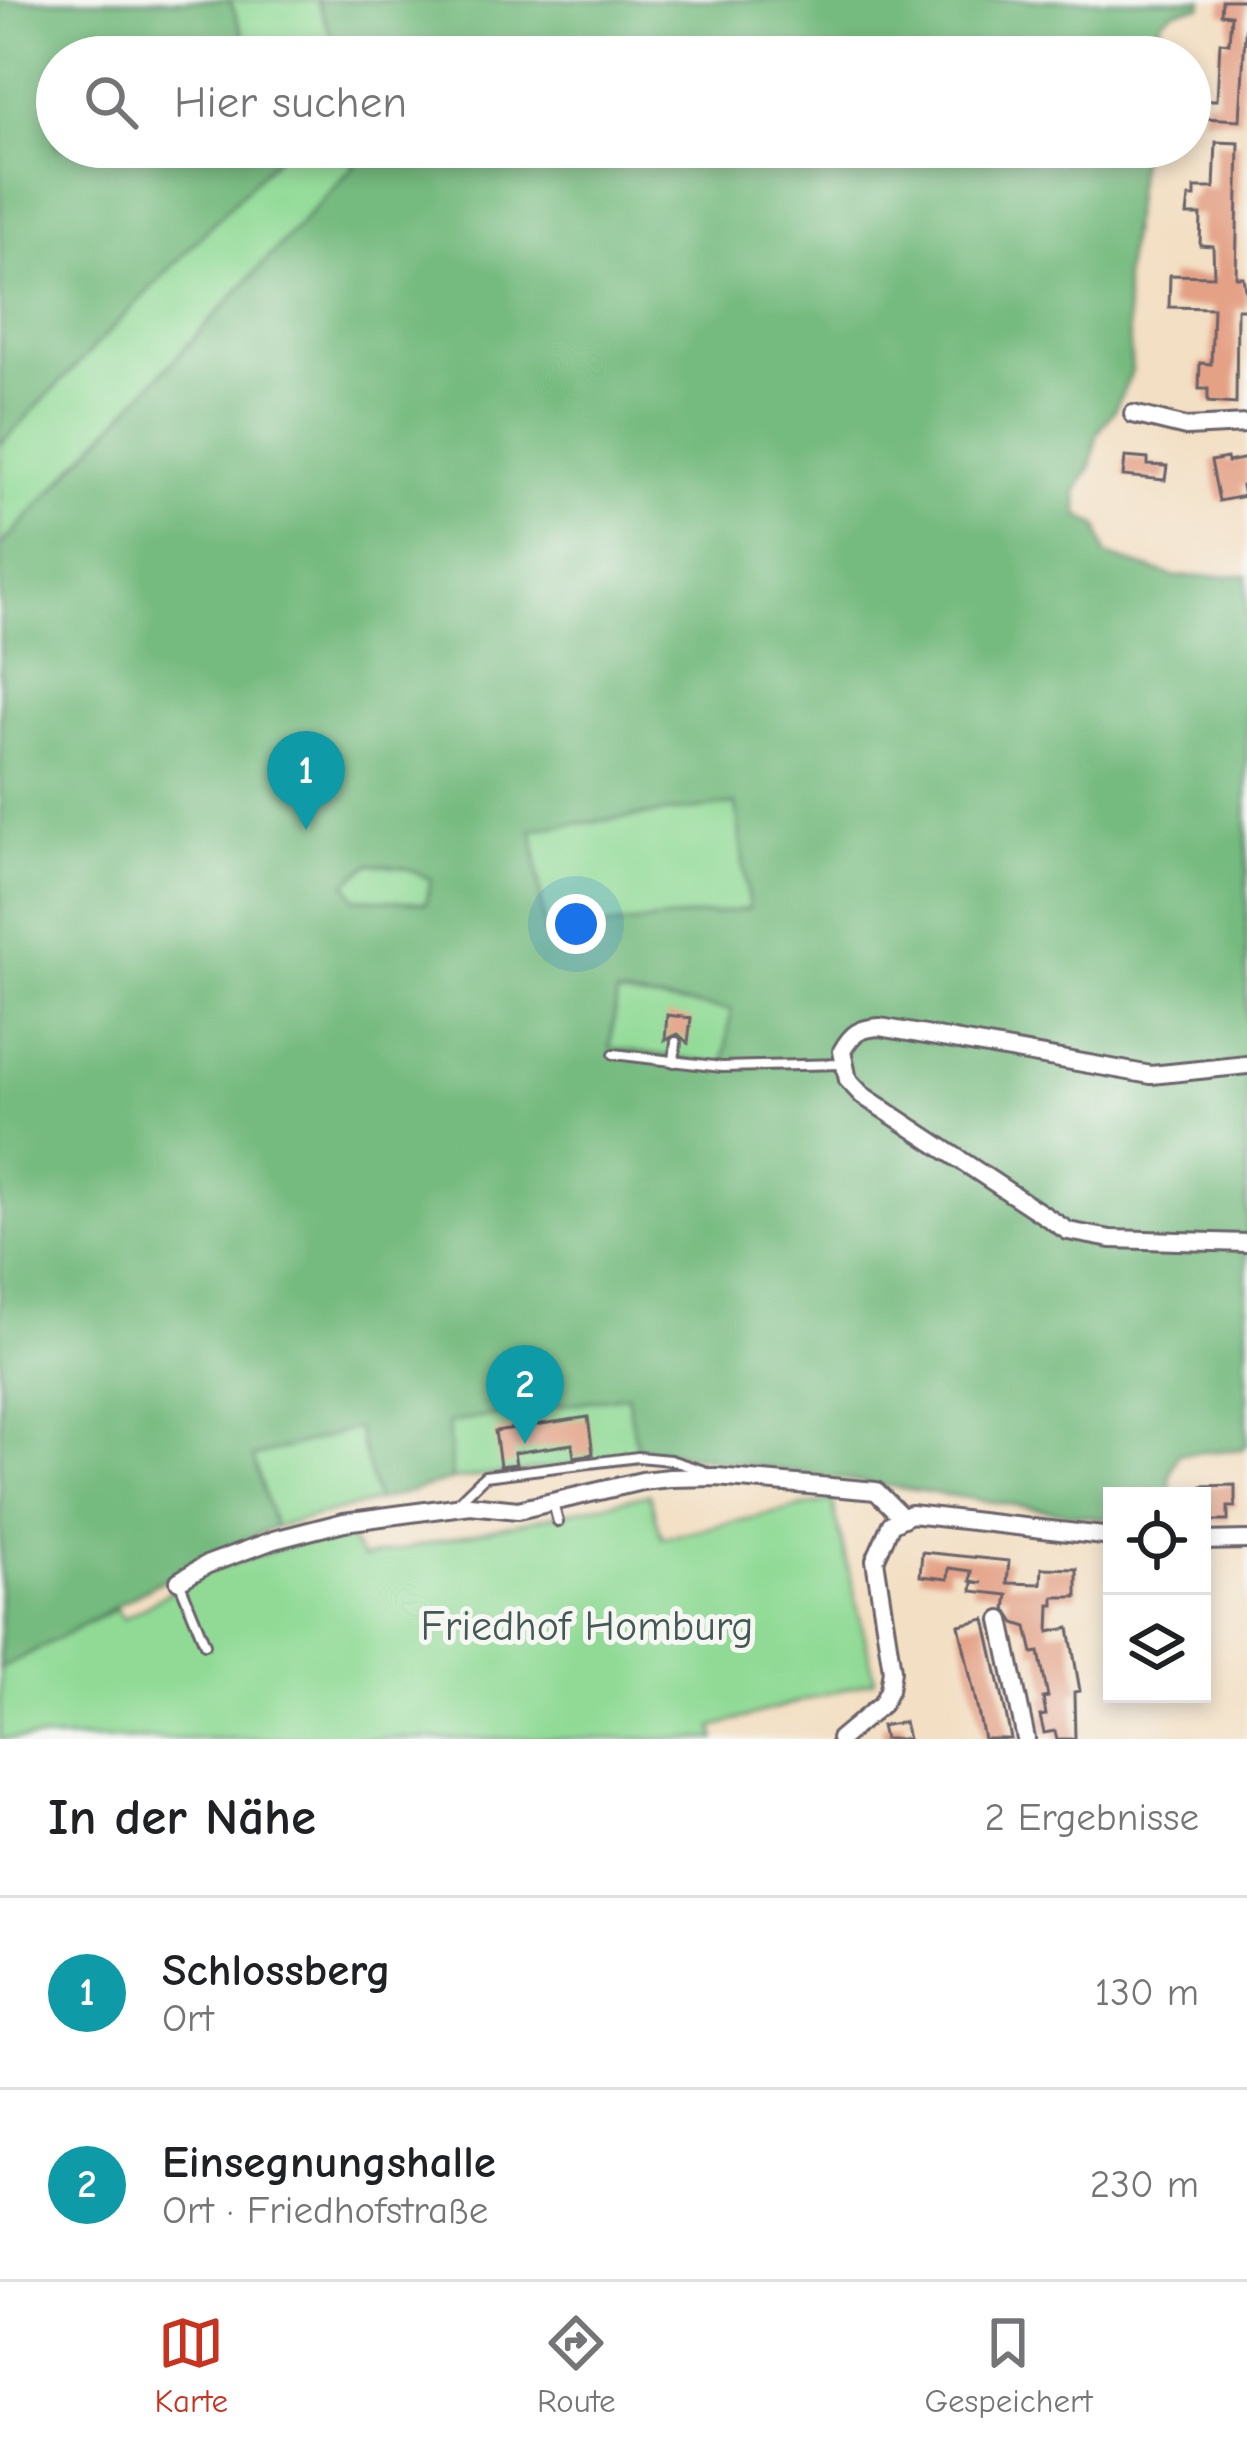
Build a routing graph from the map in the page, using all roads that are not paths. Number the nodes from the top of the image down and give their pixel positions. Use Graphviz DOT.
graph roads {
  1 [pos="1133,414"];
  2 [pos="1247,424"];
  3 [pos="676,1042"];
  4 [pos="614,1054"];
  5 [pos="674,1062"];
  6 [pos="842,1064"];
  7 [pos="1247,1065"];
  8 [pos="1247,1243"];
  9 [pos="716,1477"];
  10 [pos="454,1506"];
  11 [pos="903,1518"];
  12 [pos="1103,1537"];
  13 [pos="1247,1540"];
  14 [pos="1211,1541"];
  15 [pos="179,1581"];
  16 [pos="1001,1620"];
  17 [pos="206,1644"];
  18 [pos="840,1739"];
  19 [pos="1026,1739"];
  1 -- 2 [label="street"];
  3 -- 5 [label="lane"];
  4 -- 5 [label="lane"];
  5 -- 6 [label="lane"];
  6 -- 7 [label="street"];
  6 -- 8 [label="street"];
  9 -- 10 [label="street"];
  9 -- 10 [label="lane"];
  9 -- 11 [label="street"];
  10 -- 15 [label="street"];
  11 -- 12 [label="street"];
  11 -- 18 [label="street"];
  13 -- 14 [label="street"];
  15 -- 17 [label="lane"];
  16 -- 19 [label="street"];
}
